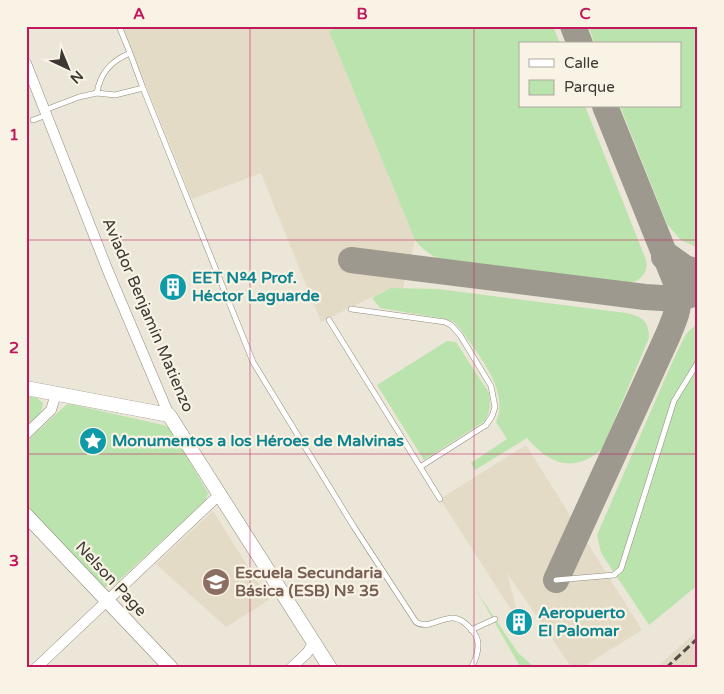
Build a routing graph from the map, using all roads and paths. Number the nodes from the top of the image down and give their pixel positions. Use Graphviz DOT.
graph roads {
  1 [pos="119,26"];
  2 [pos="130,53"];
  3 [pos="27,65"];
  4 [pos="143,88"];
  5 [pos="97,93"];
  6 [pos="46,112"];
  7 [pos="32,120"];
  8 [pos="351,309"];
  9 [pos="329,320"];
  10 [pos="698,362"];
  11 [pos="26,388"];
  12 [pos="56,394"];
  13 [pos="169,415"];
  14 [pos="26,434"];
  15 [pos="420,467"];
  16 [pos="220,494"];
  17 [pos="440,499"];
  18 [pos="26,515"];
  19 [pos="556,580"];
  20 [pos="106,600"];
  21 [pos="494,619"];
  22 [pos="471,630"];
  23 [pos="314,642"];
  24 [pos="36,668"];
  25 [pos="170,668"];
  26 [pos="291,668"];
  27 [pos="330,668"];
  28 [pos="471,668"];
  1 -- 2 [label="lane"];
  2 -- 4 [label="lane"];
  2 -- 5 [label="lane"];
  3 -- 6 [label="street, Aviador Benjamín Matienzo"];
  4 -- 5 [label="lane"];
  4 -- 22 [label="lane"];
  5 -- 6 [label="lane"];
  6 -- 7 [label="lane"];
  6 -- 13 [label="street, Aviador Benjamín Matienzo"];
  8 -- 15 [label="lane"];
  9 -- 15 [label="lane"];
  10 -- 19 [label="lane"];
  11 -- 12 [label="street"];
  12 -- 13 [label="street"];
  12 -- 14 [label="street"];
  13 -- 16 [label="street, Aviador Benjamín Matienzo"];
  15 -- 17 [label="lane"];
  16 -- 20 [label="street"];
  16 -- 23 [label="street, Aviador Benjamín Matienzo"];
  18 -- 20 [label="street, Nelson Page"];
  20 -- 24 [label="street"];
  20 -- 25 [label="street, Nelson Page"];
  21 -- 22 [label="lane"];
  22 -- 28 [label="lane"];
  23 -- 26 [label="street"];
  23 -- 27 [label="street, Aviador Benjamín Matienzo"];
}
